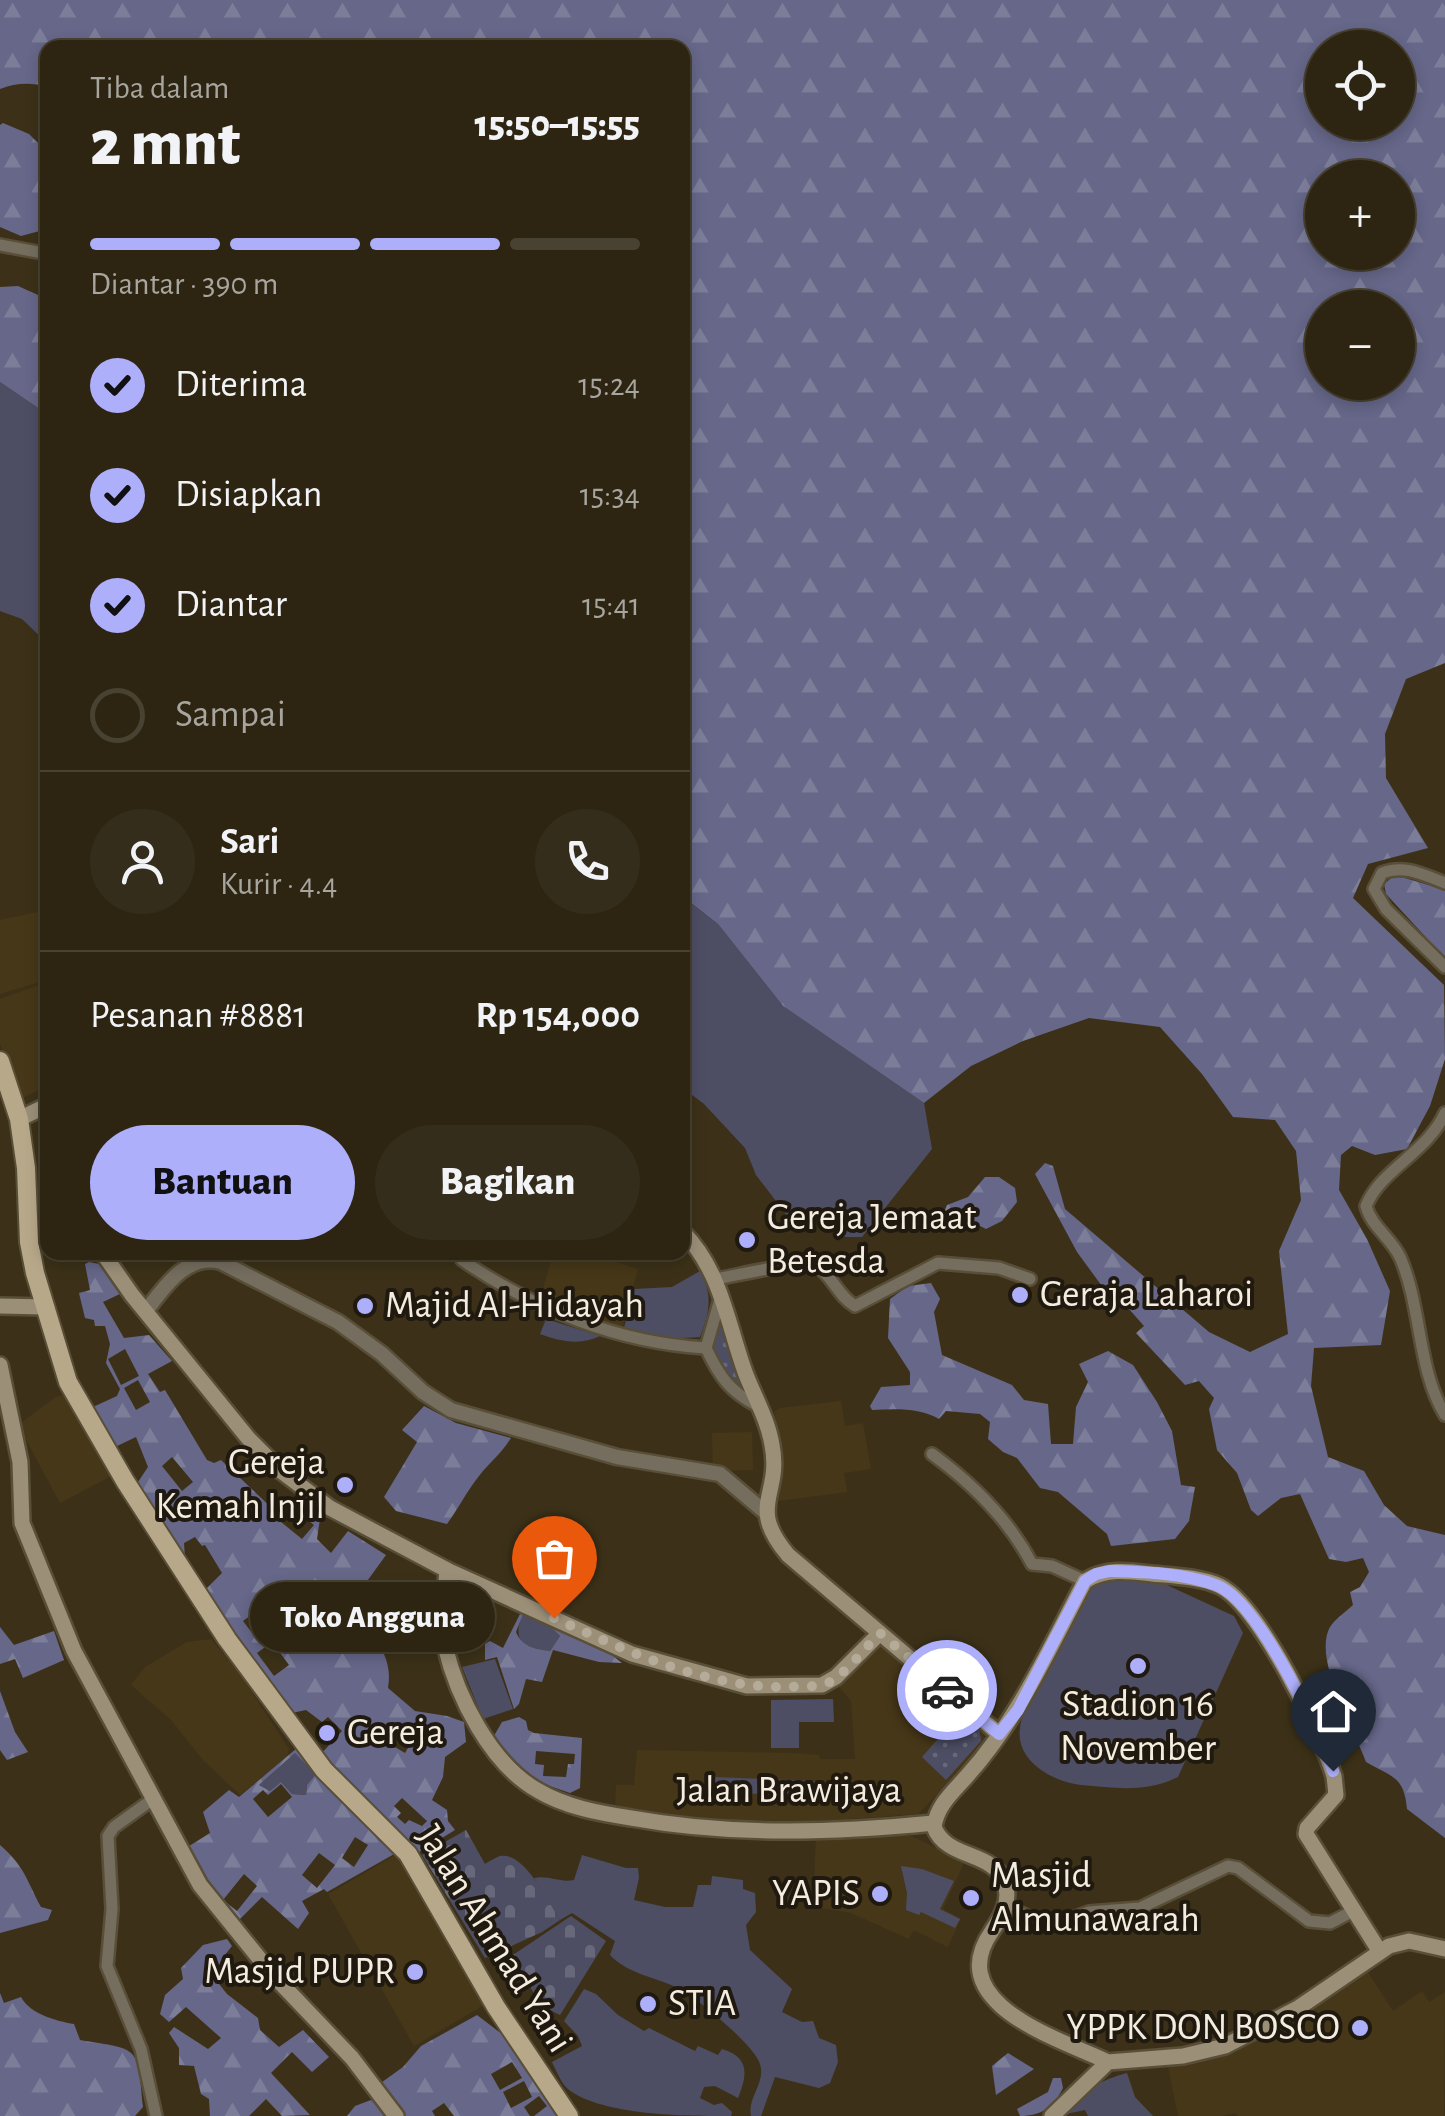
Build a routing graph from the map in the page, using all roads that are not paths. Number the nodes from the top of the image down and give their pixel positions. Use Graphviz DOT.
graph roads {
  1 [pos="0,245"];
  2 [pos="40,252"];
  3 [pos="1445,883"];
  4 [pos="1445,967"];
  5 [pos="0,1061"];
  6 [pos="40,1109"];
  7 [pos="1445,1113"];
  8 [pos="18,1119"];
  9 [pos="690,1240"];
  10 [pos="108,1260"];
  11 [pos="202,1260"];
  12 [pos="211,1260"];
  13 [pos="462,1260"];
  14 [pos="716,1278"];
  15 [pos="1030,1279"];
  16 [pos="721,1296"];
  17 [pos="0,1306"];
  18 [pos="45,1307"];
  19 [pos="146,1310"];
  20 [pos="706,1348"];
  21 [pos="0,1365"];
  22 [pos="758,1406"];
  23 [pos="1445,1414"];
  24 [pos="932,1454"];
  25 [pos="766,1513"];
  26 [pos="447,1570"];
  27 [pos="1085,1581"];
  28 [pos="880,1633"];
  29 [pos="999,1734"];
  30 [pos="153,1799"];
  31 [pos="934,1823"];
  32 [pos="1006,1905"];
  33 [pos="1354,1910"];
  34 [pos="1445,1948"];
  35 [pos="1380,1952"];
  36 [pos="1108,2062"];
  37 [pos="156,2116"];
  38 [pos="396,2116"];
  39 [pos="569,2116"];
  40 [pos="1052,2116"];
  1 -- 2 [label="street"];
  3 -- 4 [label="street"];
  5 -- 8 [label="main road, Jalan Ahmad Yani"];
  6 -- 8 [label="main road"];
  7 -- 23 [label="street"];
  8 -- 18 [label="main road, Jalan Ahmad Yani"];
  9 -- 14 [label="main road"];
  10 -- 19 [label="main road"];
  11 -- 19 [label="street"];
  12 -- 25 [label="street"];
  13 -- 20 [label="street"];
  14 -- 15 [label="street"];
  14 -- 16 [label="main road"];
  16 -- 20 [label="street"];
  16 -- 22 [label="main road"];
  17 -- 18 [label="main road"];
  18 -- 39 [label="main road, Jalan Ahmad Yani"];
  19 -- 26 [label="main road"];
  20 -- 22 [label="street"];
  21 -- 30 [label="main road"];
  22 -- 25 [label="main road"];
  24 -- 27 [label="street"];
  25 -- 28 [label="main road"];
  26 -- 28 [label="main road"];
  26 -- 31 [label="main road, Jalan Brawijaya"];
  27 -- 29 [label="main road"];
  27 -- 33 [label="main road"];
  28 -- 29 [label="main road"];
  29 -- 31 [label="main road"];
  30 -- 37 [label="street"];
  30 -- 38 [label="main road"];
  31 -- 32 [label="main road"];
  32 -- 33 [label="street"];
  32 -- 36 [label="main road"];
  33 -- 35 [label="main road"];
  34 -- 35 [label="main road"];
  35 -- 36 [label="main road"];
  36 -- 40 [label="main road"];
}
